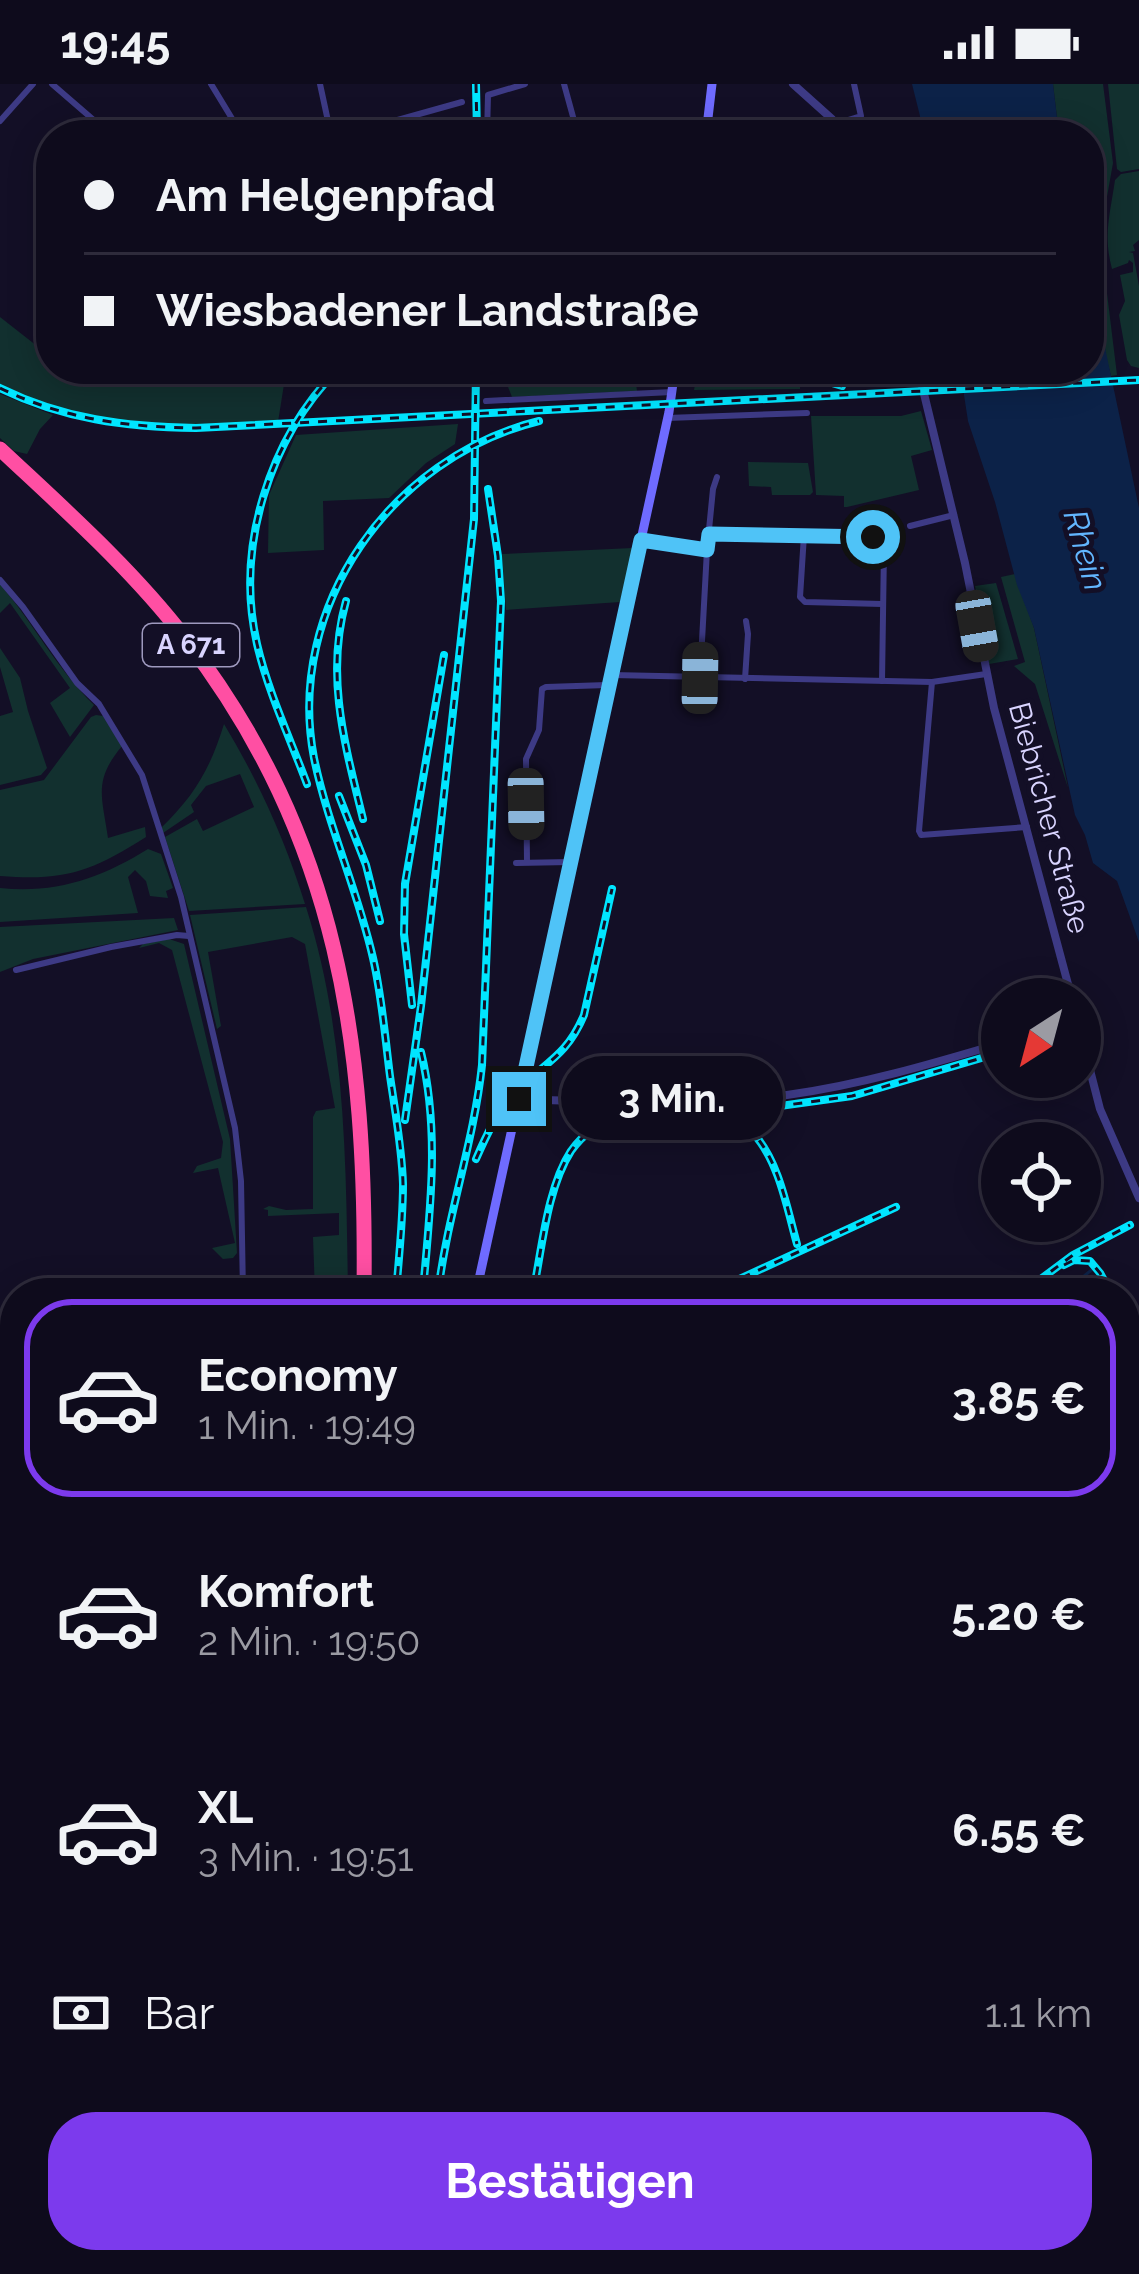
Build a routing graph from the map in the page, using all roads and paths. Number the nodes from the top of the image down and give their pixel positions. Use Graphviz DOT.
graph roads {
  1 [pos="33,84"];
  2 [pos="52,84"];
  3 [pos="211,84"];
  4 [pos="320,84"];
  5 [pos="525,84"];
  6 [pos="564,84"];
  7 [pos="712,84"];
  8 [pos="793,84"];
  9 [pos="854,84"];
  10 [pos="462,102"];
  11 [pos="94,120"];
  12 [pos="233,120"];
  13 [pos="328,120"];
  14 [pos="407,120"];
  15 [pos="487,120"];
  16 [pos="574,120"];
  17 [pos="708,120"];
  18 [pos="831,120"];
  19 [pos="848,120"];
  20 [pos="0,121"];
  21 [pos="673,384"];
  22 [pos="922,384"];
  23 [pos="672,392"];
  24 [pos="486,401"];
  25 [pos="807,413"];
  26 [pos="668,415"];
  27 [pos="0,449"];
  28 [pos="0,461"];
  29 [pos="717,477"];
  30 [pos="954,515"];
  31 [pos="910,526"];
  32 [pos="709,534"];
  33 [pos="804,535"];
  34 [pos="641,540"];
  35 [pos="707,550"];
  36 [pos="0,580"];
  37 [pos="883,604"];
  38 [pos="746,622"];
  39 [pos="986,674"];
  40 [pos="700,678"];
  41 [pos="745,679"];
  42 [pos="610,680"];
  43 [pos="881,681"];
  44 [pos="932,682"];
  45 [pos="1027,827"];
  46 [pos="527,862"];
  47 [pos="571,862"];
  48 [pos="516,863"];
  49 [pos="314,887"];
  50 [pos="189,932"];
  51 [pos="16,970"];
  52 [pos="1067,978"];
  53 [pos="981,1048"];
  54 [pos="1098,1098"];
  55 [pos="519,1099"];
  56 [pos="1139,1198"];
  57 [pos="243,1278"];
  58 [pos="360,1278"];
  59 [pos="479,1278"];
  1 -- 20 [label="street"];
  2 -- 11 [label="street"];
  3 -- 12 [label="street"];
  4 -- 13 [label="street"];
  5 -- 15 [label="street"];
  6 -- 16 [label="street"];
  7 -- 17 [label="main road"];
  8 -- 18 [label="street"];
  9 -- 19 [label="street"];
  10 -- 14 [label="street"];
  21 -- 23 [label="main road"];
  22 -- 30 [label="street, Biebricher Straße"];
  23 -- 24 [label="street"];
  23 -- 26 [label="main road"];
  25 -- 26 [label="street"];
  26 -- 34 [label="main road"];
  27 -- 49 [label="highway, A 671"];
  28 -- 49 [label="highway, A 671"];
  29 -- 32 [label="street"];
  30 -- 31 [label="street"];
  30 -- 39 [label="street, Biebricher Straße"];
  32 -- 33 [label="street"];
  32 -- 35 [label="street"];
  33 -- 37 [label="street"];
  33 -- 37 [label="street"];
  34 -- 35 [label="street"];
  34 -- 42 [label="main road"];
  35 -- 40 [label="street"];
  36 -- 50 [label="street"];
  37 -- 43 [label="street"];
  38 -- 41 [label="street"];
  39 -- 44 [label="street"];
  39 -- 45 [label="street, Biebricher Straße"];
  40 -- 41 [label="street"];
  40 -- 42 [label="street"];
  41 -- 43 [label="street"];
  42 -- 46 [label="street"];
  42 -- 47 [label="main road"];
  43 -- 44 [label="street"];
  44 -- 45 [label="street"];
  45 -- 52 [label="street, Biebricher Straße"];
  46 -- 47 [label="street"];
  46 -- 48 [label="street"];
  47 -- 55 [label="main road"];
  49 -- 58 [label="highway, A 671"];
  50 -- 51 [label="street"];
  50 -- 57 [label="street"];
  53 -- 55 [label="street"];
  54 -- 56 [label="street"];
  55 -- 59 [label="main road"];
}
